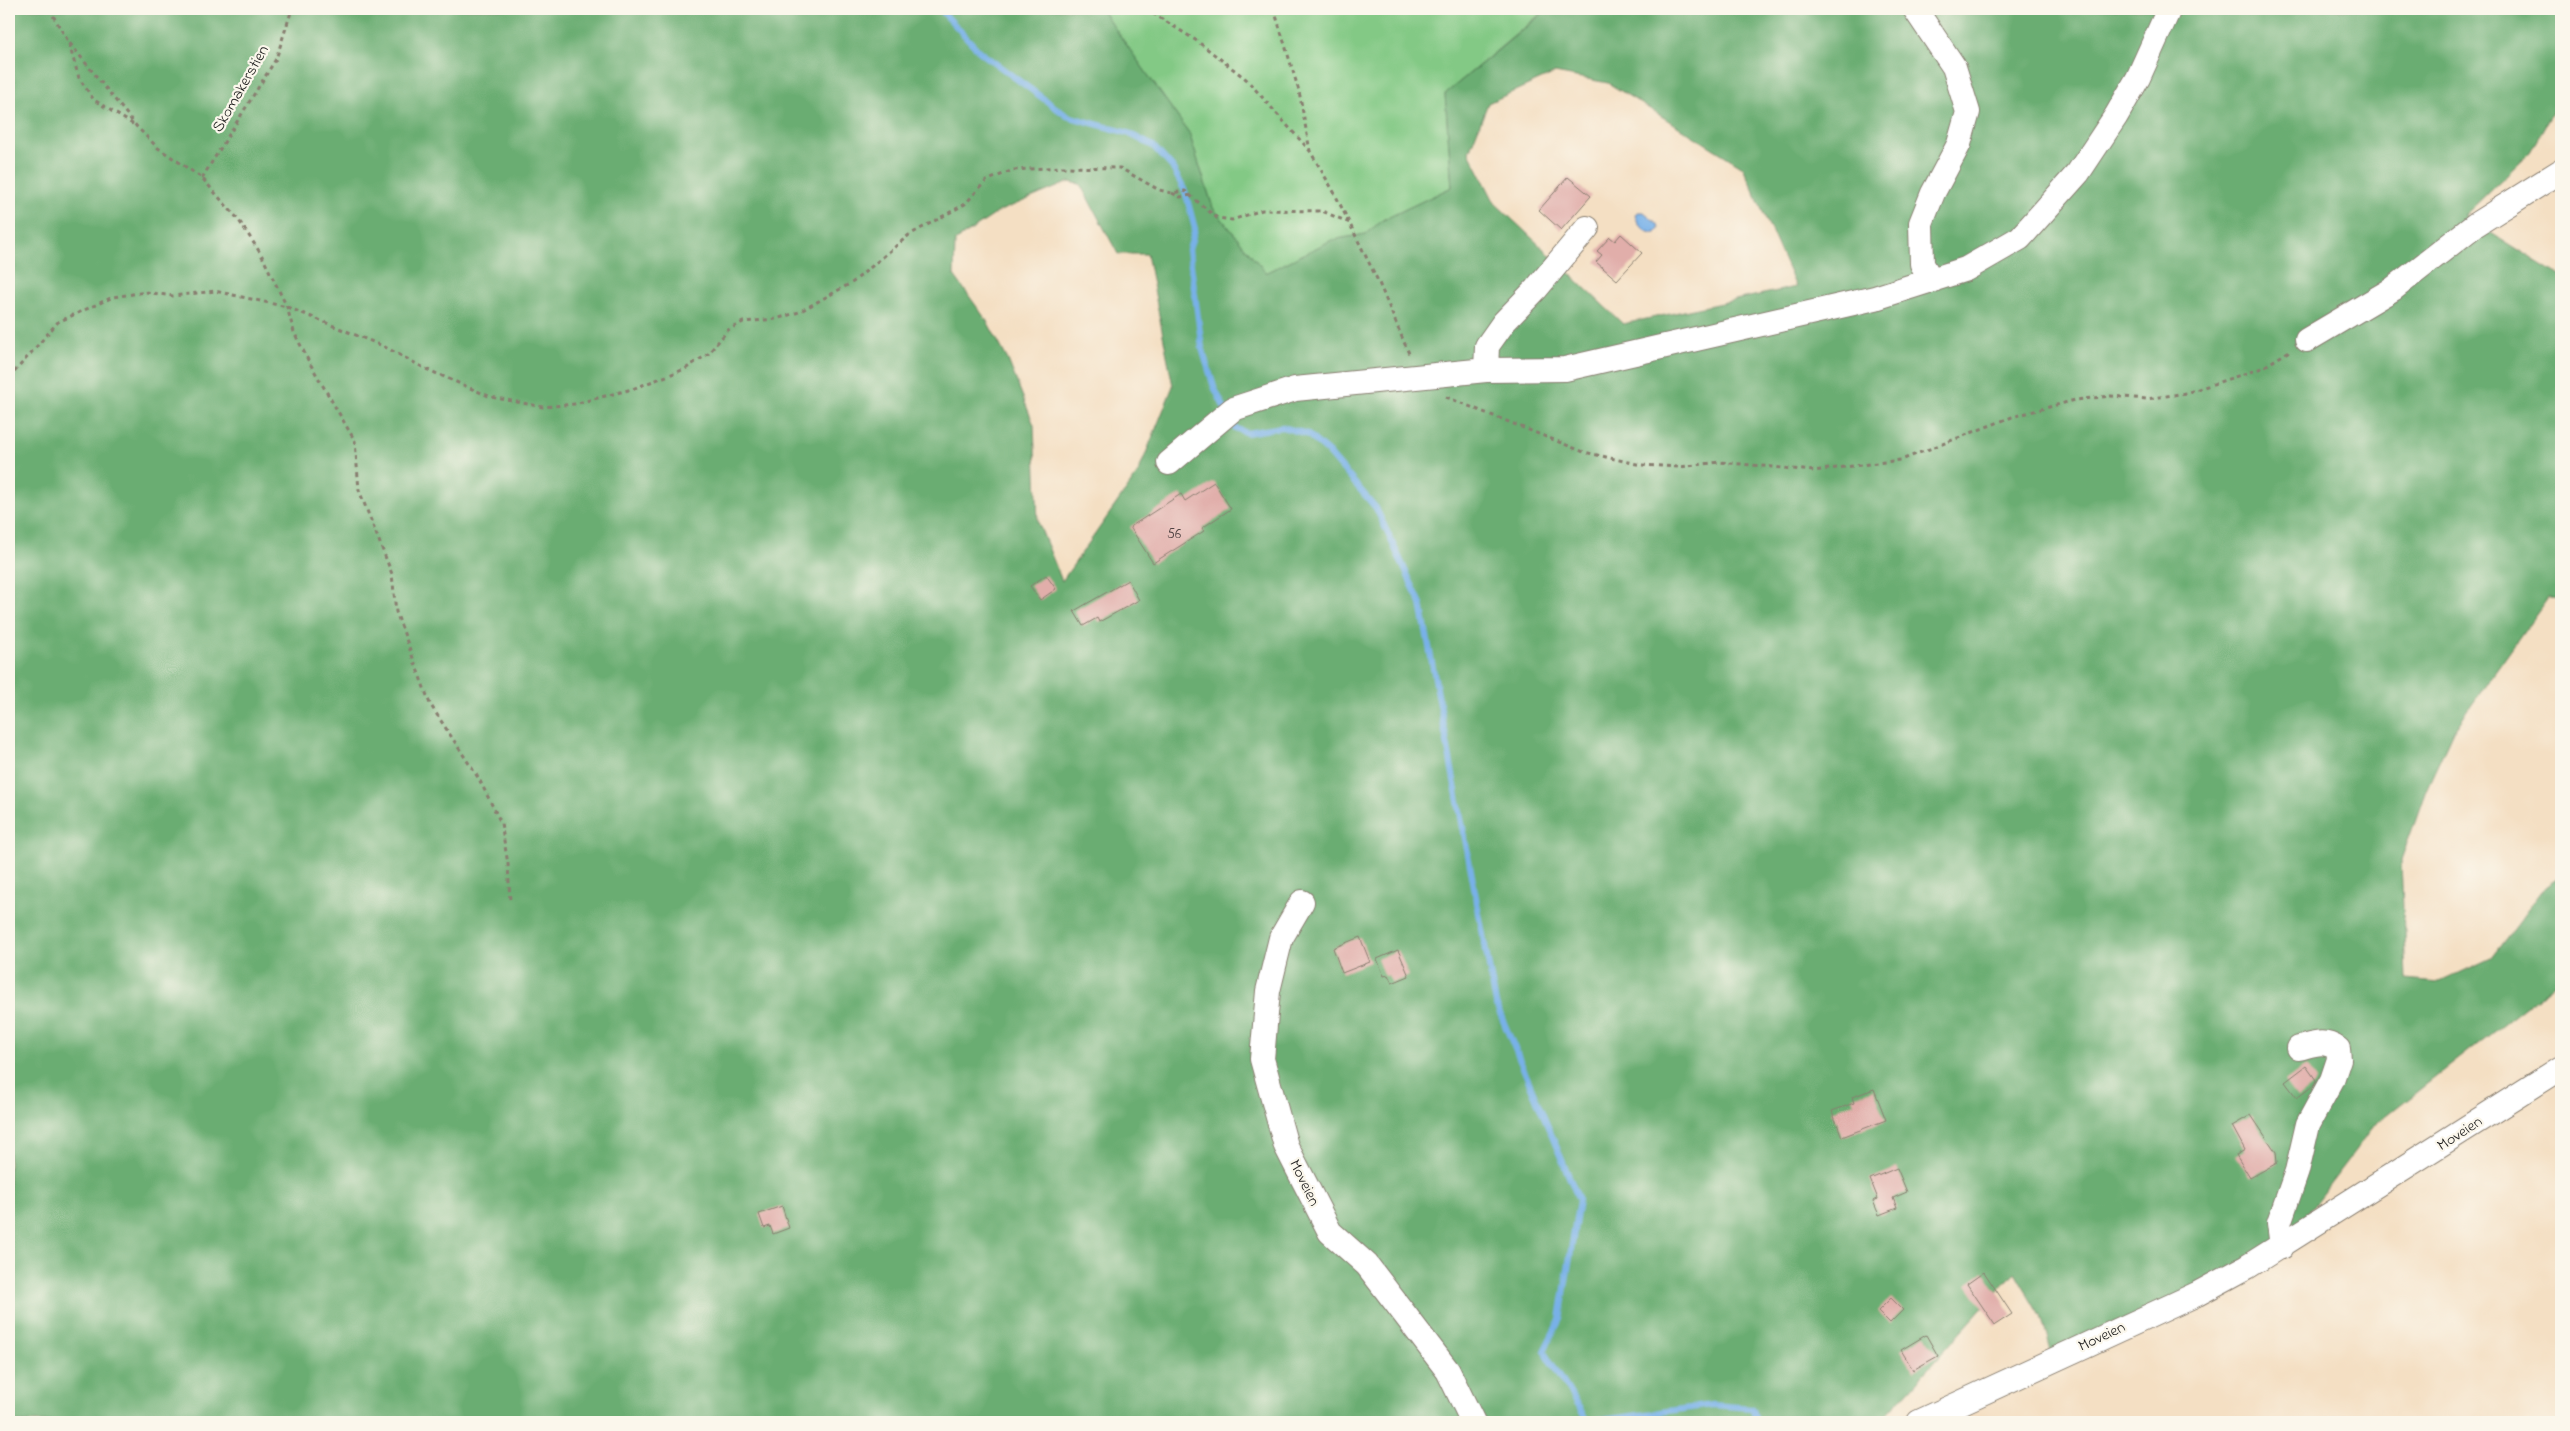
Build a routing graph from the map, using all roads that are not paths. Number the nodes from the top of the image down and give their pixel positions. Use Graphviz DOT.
graph roads {
  1 [pos="1915,9"];
  2 [pos="2169,9"];
  3 [pos="2561,171"];
  4 [pos="1587,228"];
  5 [pos="1932,281"];
  6 [pos="2307,340"];
  7 [pos="1486,370"];
  8 [pos="1169,464"];
  9 [pos="1302,902"];
  10 [pos="2298,1048"];
  11 [pos="2561,1068"];
  12 [pos="2282,1247"];
  13 [pos="1473,1422"];
  14 [pos="1919,1422"];
  1 -- 5 [label="street"];
  2 -- 5 [label="street"];
  3 -- 6 [label="street"];
  4 -- 7 [label="street"];
  5 -- 7 [label="street"];
  7 -- 8 [label="street"];
  9 -- 13 [label="street, Moveien"];
  10 -- 12 [label="street"];
  11 -- 12 [label="street, Moveien"];
  12 -- 14 [label="street, Moveien"];
}
